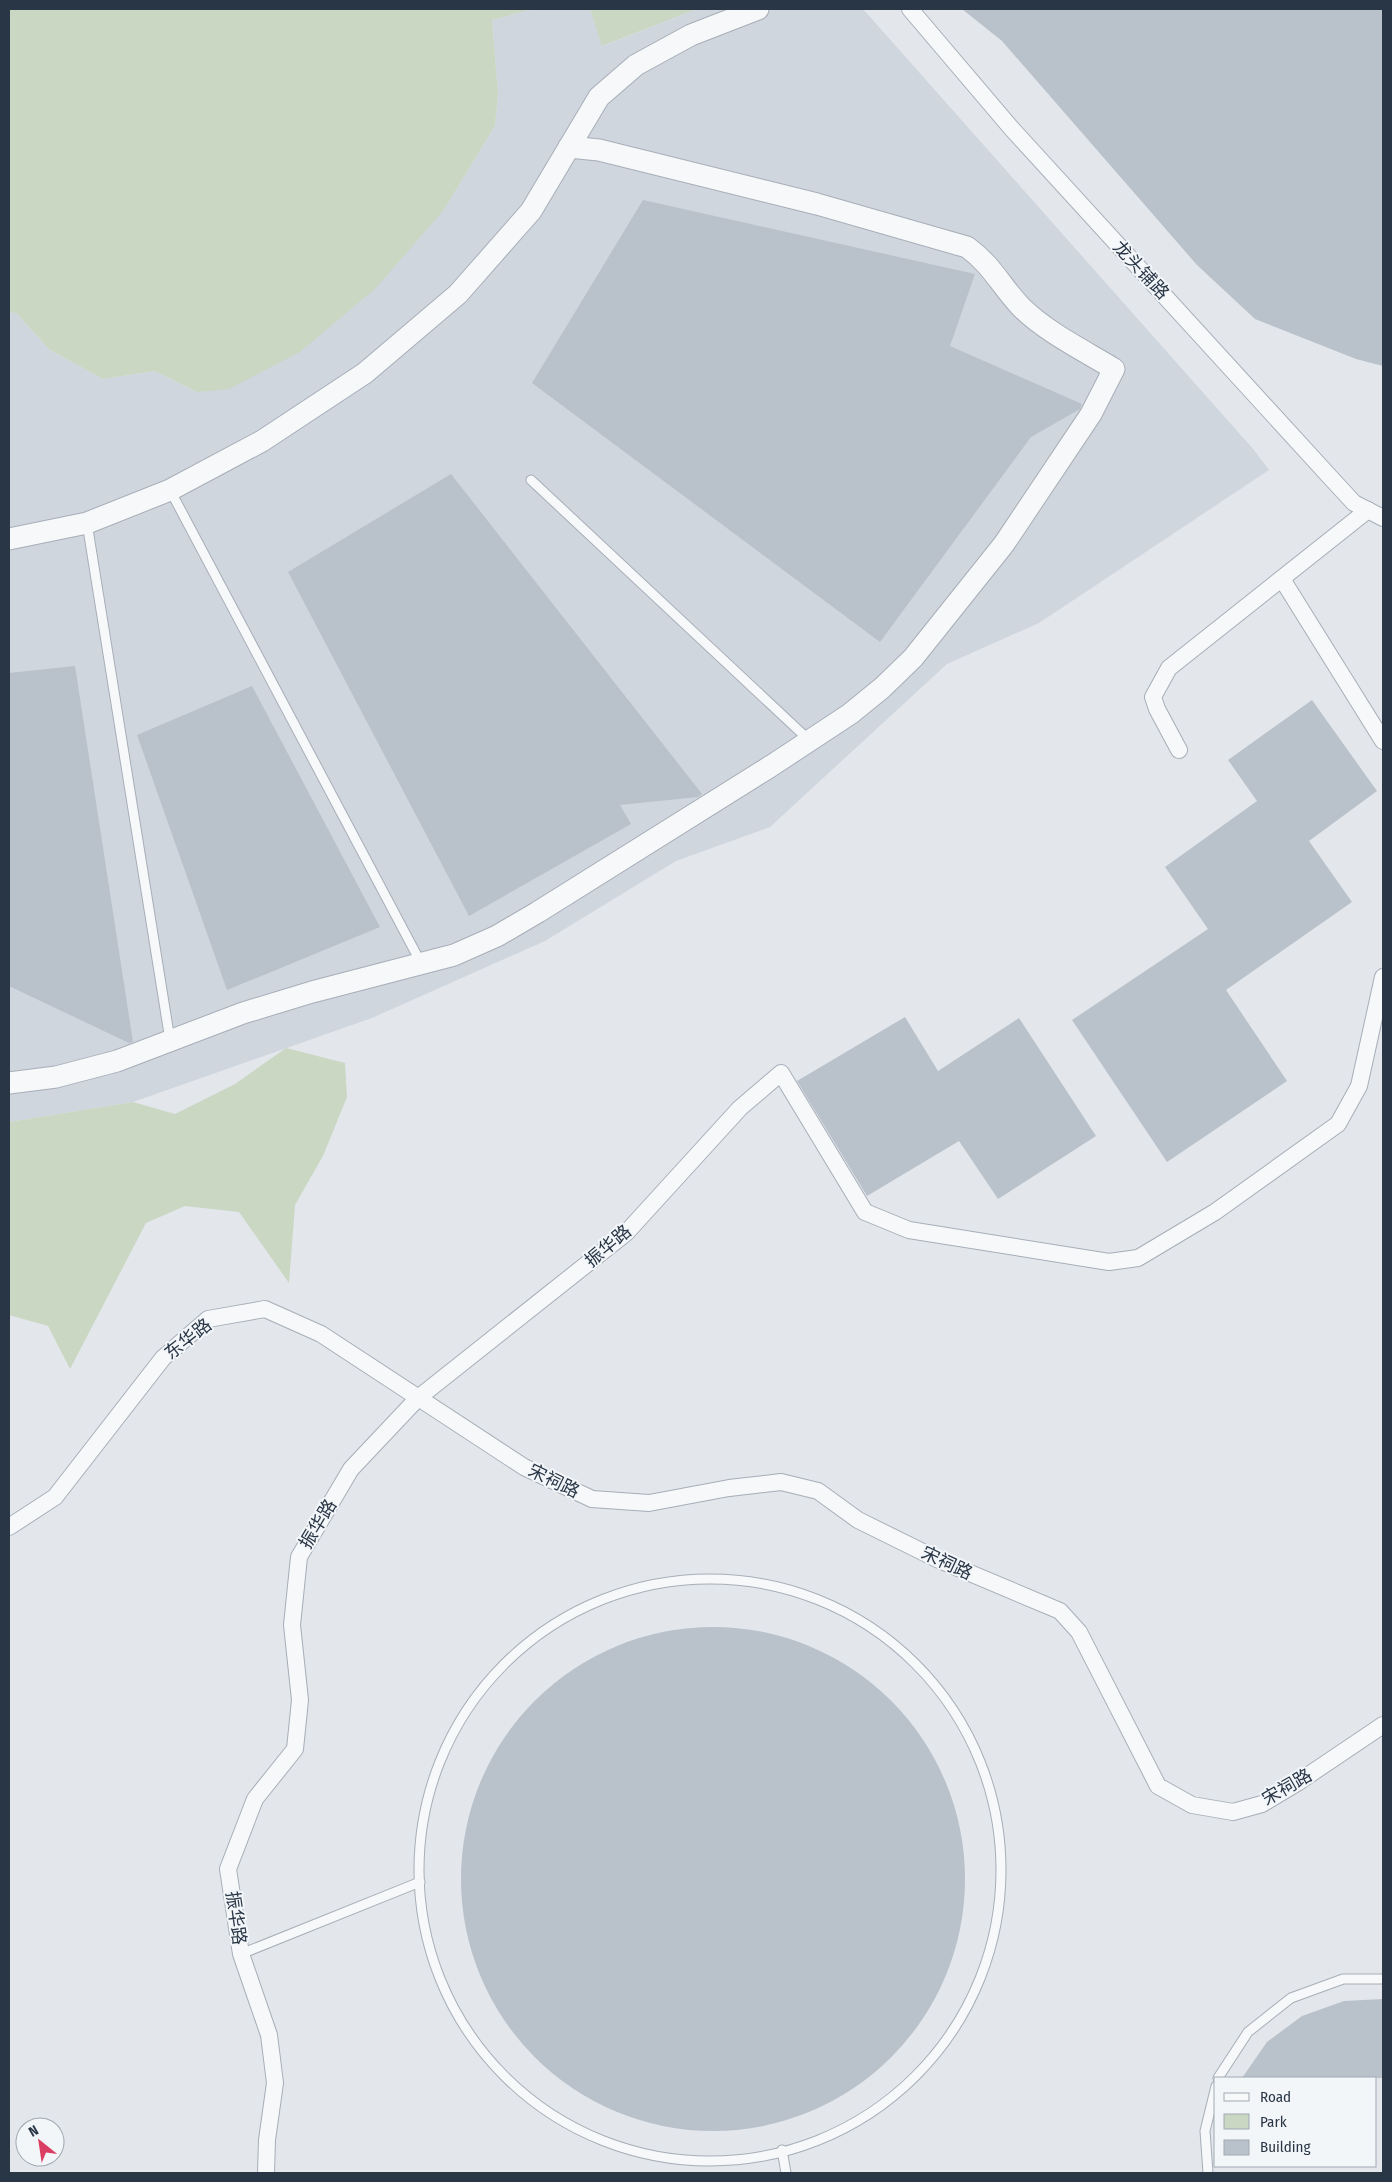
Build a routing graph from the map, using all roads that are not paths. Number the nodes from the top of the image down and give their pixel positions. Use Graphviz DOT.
graph roads {
  1 [pos="758,9"];
  2 [pos="910,9"];
  3 [pos="569,146"];
  4 [pos="531,480"];
  5 [pos="170,490"];
  6 [pos="1368,510"];
  7 [pos="1383,518"];
  8 [pos="87,523"];
  9 [pos="9,538"];
  10 [pos="1282,579"];
  11 [pos="810,741"];
  12 [pos="1383,741"];
  13 [pos="1179,750"];
  14 [pos="422,963"];
  15 [pos="1383,976"];
  16 [pos="170,1040"];
  17 [pos="9,1083"];
  18 [pos="418,1398"];
  19 [pos="9,1526"];
  20 [pos="1383,1725"];
  21 [pos="420,1882"];
  22 [pos="241,1954"];
  23 [pos="1383,1979"];
  24 [pos="1219,2077"];
  25 [pos="1214,2094"];
  26 [pos="782,2150"];
  27 [pos="266,2173"];
  28 [pos="786,2173"];
  29 [pos="1208,2173"];
  1 -- 3 [label="street"];
  2 -- 6 [label="street, 龙头铺路"];
  3 -- 5 [label="street"];
  3 -- 11 [label="street"];
  4 -- 11 [label="lane"];
  5 -- 8 [label="street"];
  5 -- 14 [label="lane"];
  6 -- 7 [label="street, 龙头铺路"];
  6 -- 10 [label="street"];
  8 -- 9 [label="street"];
  8 -- 16 [label="lane"];
  10 -- 12 [label="street"];
  10 -- 13 [label="street"];
  11 -- 14 [label="street"];
  14 -- 16 [label="street"];
  15 -- 18 [label="street, 振华路"];
  16 -- 17 [label="street"];
  18 -- 19 [label="street, 东华路"];
  18 -- 20 [label="street, 宋祠路"];
  18 -- 22 [label="street, 振华路"];
  21 -- 22 [label="lane"];
  21 -- 26 [label="lane"];
  21 -- 26 [label="lane"];
  22 -- 27 [label="street, 振华路"];
  23 -- 24 [label="lane"];
  25 -- 29 [label="lane"];
  26 -- 28 [label="lane"];
}
